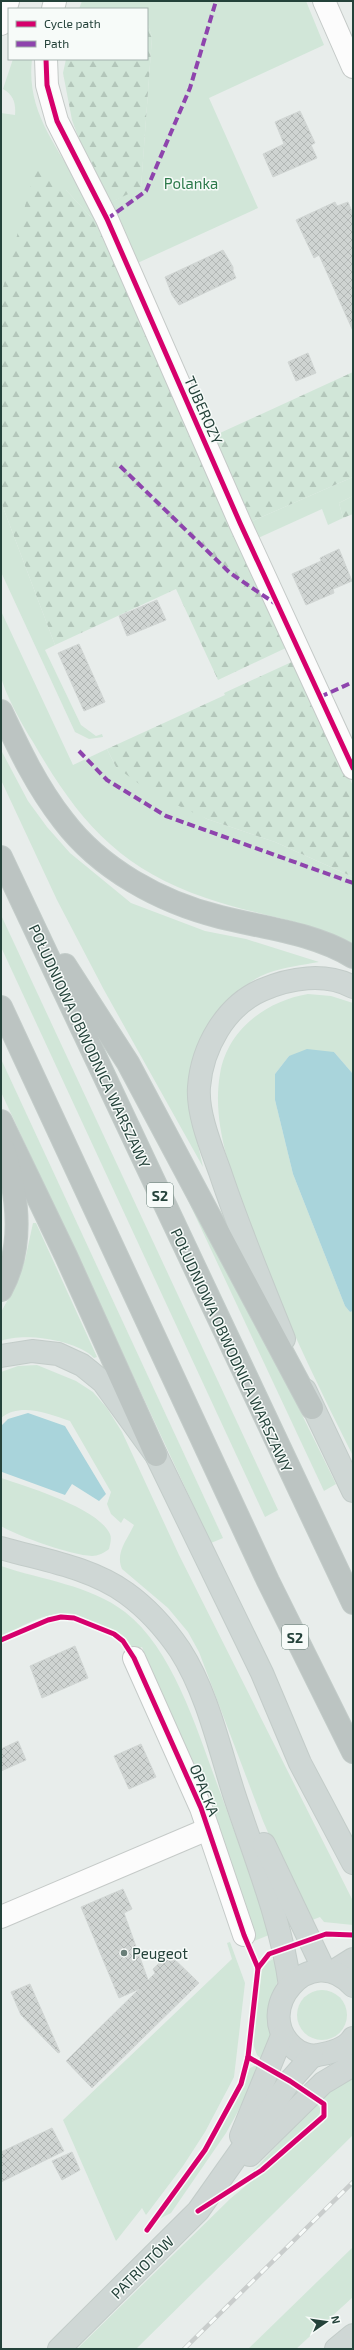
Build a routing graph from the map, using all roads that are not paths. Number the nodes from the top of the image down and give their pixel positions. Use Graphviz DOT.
graph roads {
  1 [pos="8,1"];
  2 [pos="324,1"];
  3 [pos="1,24"];
  4 [pos="46,60"];
  5 [pos="353,67"];
  6 [pos="1,711"];
  7 [pos="353,768"];
  8 [pos="1,857"];
  9 [pos="18,893"];
  10 [pos="353,957"];
  11 [pos="353,987"];
  12 [pos="1,1007"];
  13 [pos="1,1121"];
  14 [pos="1,1141"];
  15 [pos="1,1290"];
  16 [pos="1,1356"];
  17 [pos="312,1408"];
  18 [pos="156,1455"];
  19 [pos="353,1491"];
  20 [pos="1,1548"];
  21 [pos="353,1603"];
  22 [pos="134,1658"];
  23 [pos="212,1724"];
  24 [pos="353,1752"];
  25 [pos="208,1829"];
  26 [pos="353,1863"];
  27 [pos="1,1917"];
  28 [pos="244,1935"];
  29 [pos="353,1959"];
  30 [pos="329,1971"];
  31 [pos="290,1986"];
  32 [pos="353,1986"];
  33 [pos="282,2036"];
  34 [pos="353,2038"];
  35 [pos="312,2056"];
  36 [pos="353,2065"];
  37 [pos="221,2181"];
  38 [pos="59,2349"];
  1 -- 3 [label="street"];
  2 -- 5 [label="street"];
  4 -- 7 [label="street, TUBEROZY"];
  6 -- 10 [label="highway"];
  8 -- 9 [label="highway, POŁUDNIOWA OBWODNICA WARSZAWY / S2"];
  9 -- 17 [label="highway"];
  9 -- 21 [label="highway, POŁUDNIOWA OBWODNICA WARSZAWY / S2"];
  11 -- 17 [label="main road"];
  12 -- 24 [label="highway, S2"];
  13 -- 18 [label="highway"];
  14 -- 15 [label="highway"];
  16 -- 18 [label="main road"];
  17 -- 19 [label="main road"];
  18 -- 26 [label="main road"];
  20 -- 23 [label="main road"];
  22 -- 25 [label="street, OPACKA"];
  23 -- 30 [label="main road"];
  23 -- 31 [label="main road"];
  25 -- 27 [label="street, OPACKA"];
  25 -- 28 [label="street, OPACKA"];
  29 -- 30 [label="main road"];
  30 -- 31 [label="main road"];
  30 -- 32 [label="main road"];
  31 -- 33 [label="main road"];
  33 -- 35 [label="main road"];
  33 -- 37 [label="main road, PATRIOTÓW"];
  34 -- 35 [label="main road"];
  35 -- 37 [label="main road, PATRIOTÓW"];
  36 -- 37 [label="main road"];
  37 -- 38 [label="main road, PATRIOTÓW"];
}
